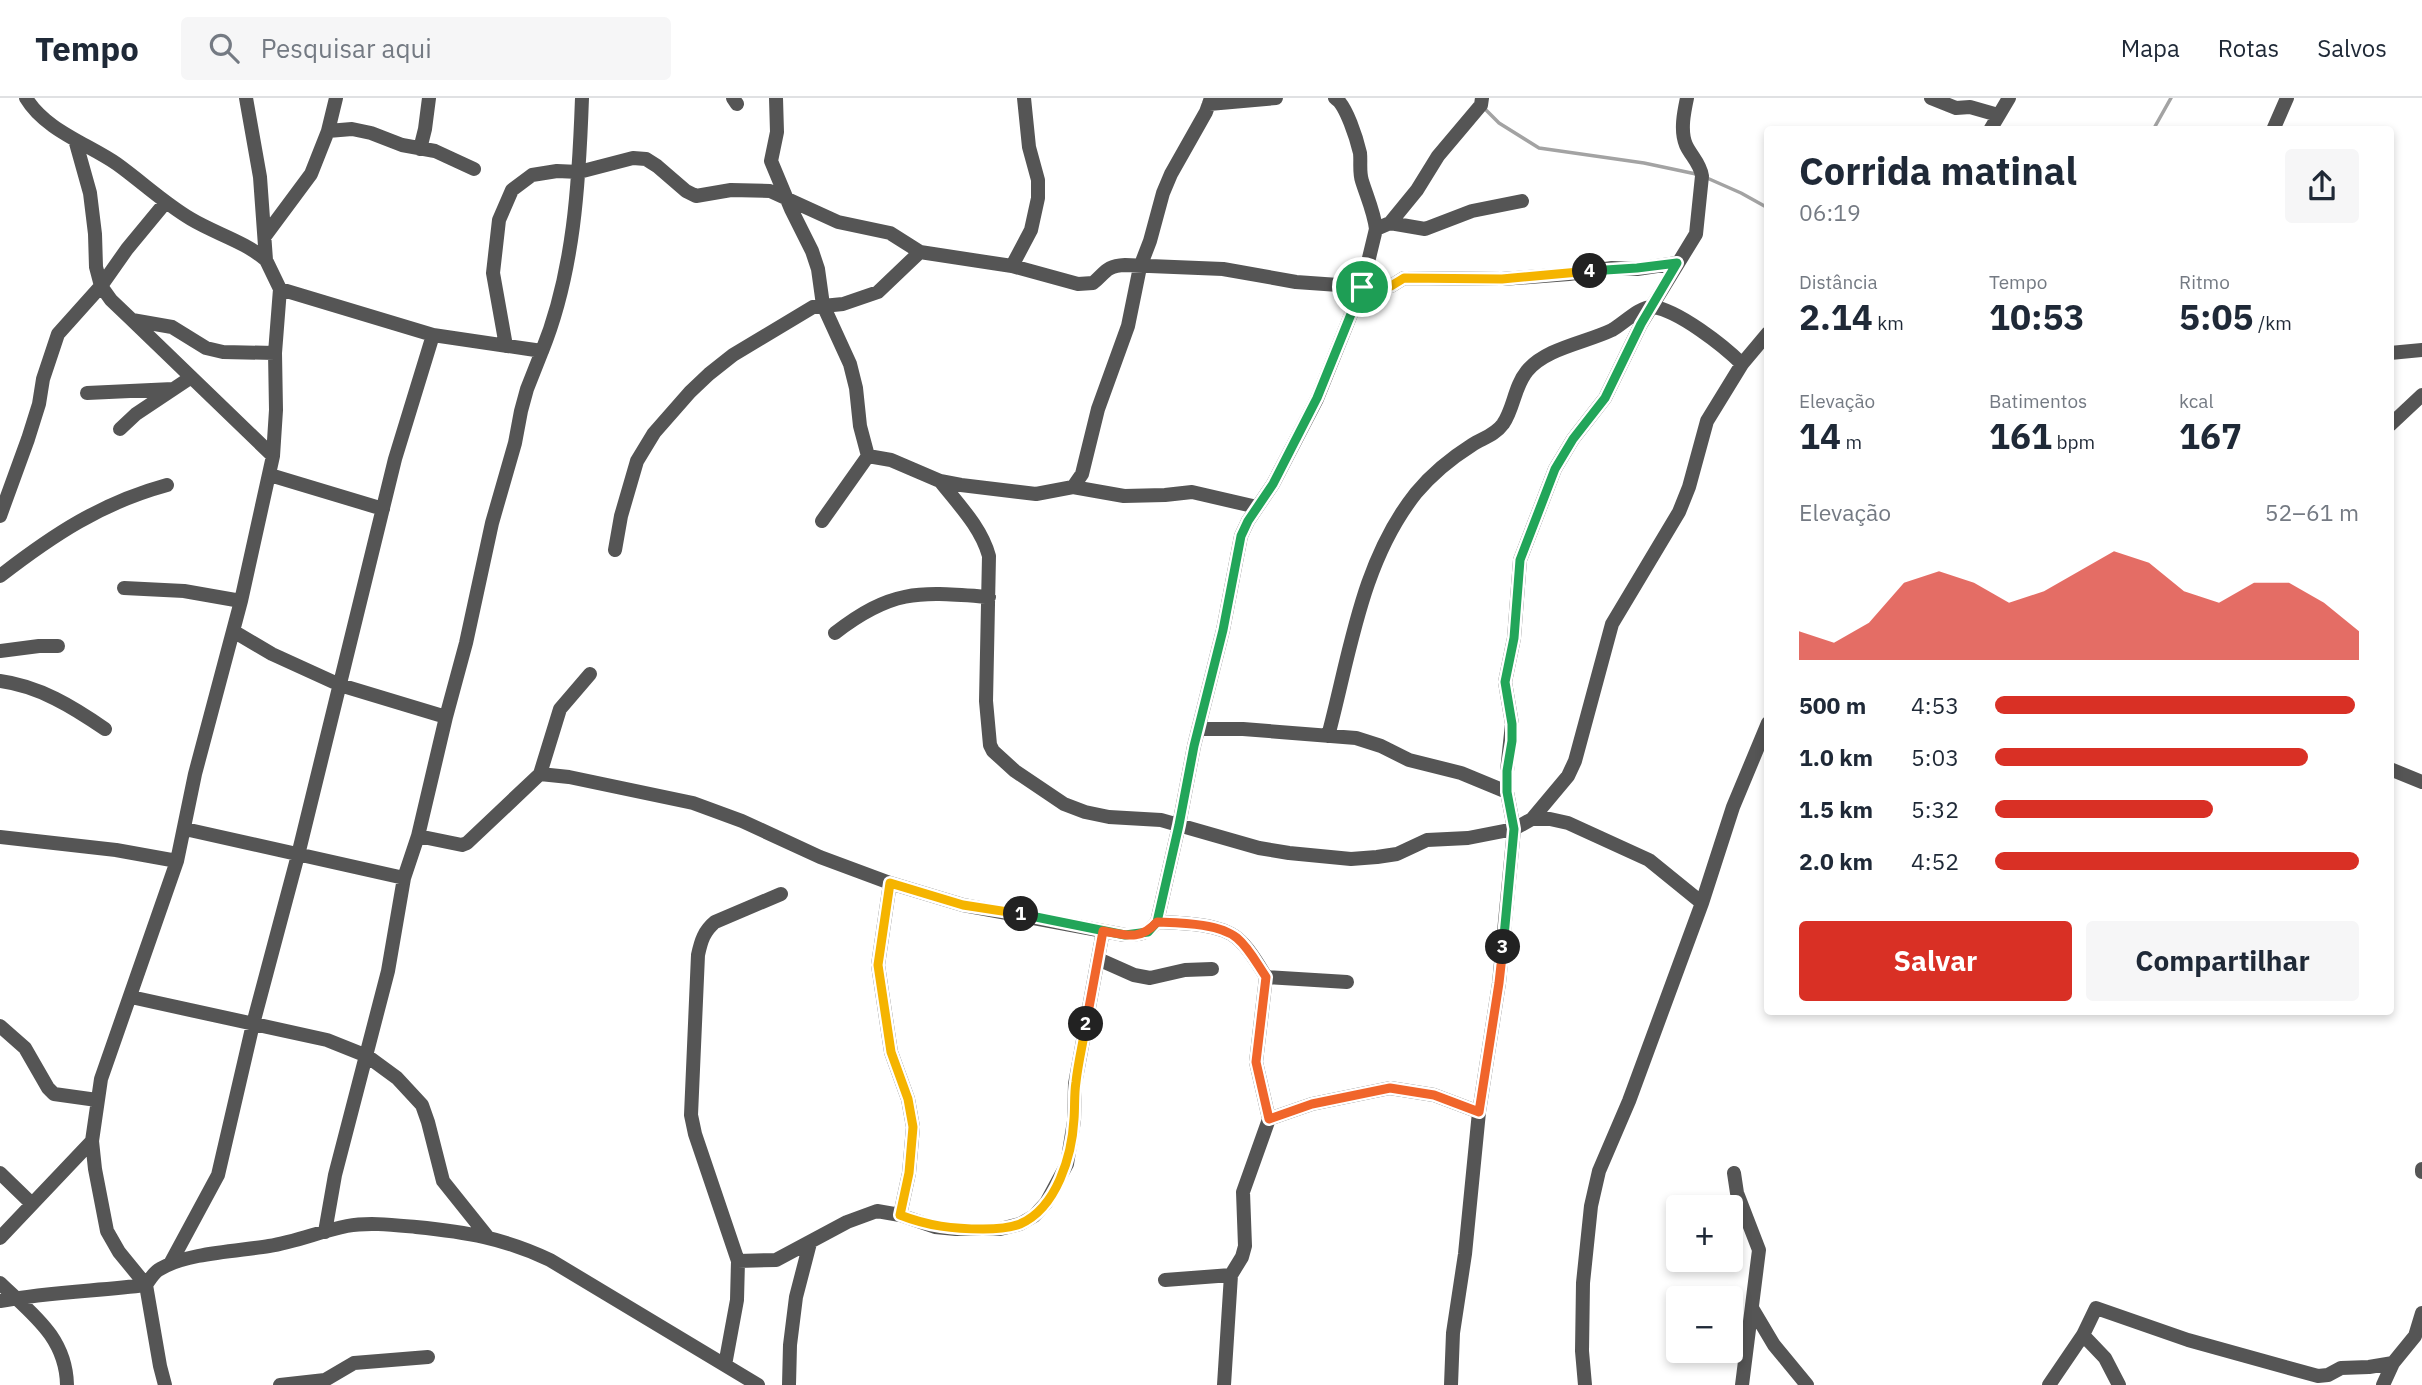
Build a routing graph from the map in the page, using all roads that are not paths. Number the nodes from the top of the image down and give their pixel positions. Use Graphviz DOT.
graph roads {
  1 [pos="26,98"];
  2 [pos="246,98"];
  3 [pos="336,98"];
  4 [pos="429,98"];
  5 [pos="582,98"];
  6 [pos="776,98"];
  7 [pos="1024,98"];
  8 [pos="1276,98"];
  9 [pos="1335,98"];
  10 [pos="1482,98"];
  11 [pos="1687,98"];
  12 [pos="1931,98"];
  13 [pos="2009,98"];
  14 [pos="2287,98"];
  15 [pos="1210,101"];
  16 [pos="1998,116"];
  17 [pos="1992,126"];
  18 [pos="2275,126"];
  19 [pos="328,131"];
  20 [pos="76,143"];
  21 [pos="419,149"];
  22 [pos="474,169"];
  23 [pos="579,172"];
  24 [pos="787,201"];
  25 [pos="1522,201"];
  26 [pos="166,203"];
  27 [pos="1390,223"];
  28 [pos="1376,229"];
  29 [pos="265,236"];
  30 [pos="920,252"];
  31 [pos="267,260"];
  32 [pos="1677,263"];
  33 [pos="1013,266"];
  34 [pos="1140,267"];
  35 [pos="101,286"];
  36 [pos="1362,287"];
  37 [pos="279,289"];
  38 [pos="822,305"];
  39 [pos="1653,307"];
  40 [pos="132,320"];
  41 [pos="433,335"];
  42 [pos="1764,338"];
  43 [pos="506,346"];
  44 [pos="2422,350"];
  45 [pos="542,351"];
  46 [pos="275,352"];
  47 [pos="2394,353"];
  48 [pos="1742,364"];
  49 [pos="190,377"];
  50 [pos="173,389"];
  51 [pos="87,393"];
  52 [pos="2422,395"];
  53 [pos="2394,421"];
  54 [pos="120,429"];
  55 [pos="273,456"];
  56 [pos="868,456"];
  57 [pos="270,475"];
  58 [pos="940,481"];
  59 [pos="166,485"];
  60 [pos="1073,487"];
  61 [pos="1257,507"];
  62 [pos="383,509"];
  63 [pos="0,516"];
  64 [pos="822,521"];
  65 [pos="615,550"];
  66 [pos="0,576"];
  67 [pos="124,588"];
  68 [pos="989,597"];
  69 [pos="241,601"];
  70 [pos="233,631"];
  71 [pos="835,633"];
  72 [pos="58,646"];
  73 [pos="0,651"];
  74 [pos="590,674"];
  75 [pos="0,681"];
  76 [pos="341,685"];
  77 [pos="446,717"];
  78 [pos="105,729"];
  79 [pos="1199,729"];
  80 [pos="1764,733"];
  81 [pos="1328,736"];
  82 [pos="2394,771"];
  83 [pos="540,774"];
  84 [pos="2422,782"];
  85 [pos="1507,792"];
  86 [pos="1532,819"];
  87 [pos="1179,825"];
  88 [pos="185,829"];
  89 [pos="1514,829"];
  90 [pos="418,836"];
  91 [pos="0,838"];
  92 [pos="298,855"];
  93 [pos="177,861"];
  94 [pos="404,878"];
  95 [pos="890,883"];
  96 [pos="781,894"];
  97 [pos="1702,903"];
  98 [pos="1157,922"];
  99 [pos="1103,931"];
  100 [pos="1098,959"];
  101 [pos="1212,968"];
  102 [pos="1266,977"];
  103 [pos="1347,982"];
  104 [pos="131,998"];
  105 [pos="253,1024"];
  106 [pos="0,1026"];
  107 [pos="367,1056"];
  108 [pos="97,1100"];
  109 [pos="1479,1112"];
  110 [pos="1269,1119"];
  111 [pos="92,1141"];
  112 [pos="0,1173"];
  113 [pos="1734,1173"];
  114 [pos="32,1204"];
  115 [pos="900,1215"];
  116 [pos="325,1232"];
  117 [pos="487,1236"];
  118 [pos="0,1238"];
  119 [pos="810,1243"];
  120 [pos="738,1261"];
  121 [pos="170,1264"];
  122 [pos="1231,1275"];
  123 [pos="1165,1280"];
  124 [pos="0,1283"];
  125 [pos="146,1284"];
  126 [pos="16,1298"];
  127 [pos="0,1301"];
  128 [pos="1752,1308"];
  129 [pos="2422,1313"];
  130 [pos="2084,1335"];
  131 [pos="428,1357"];
  132 [pos="2393,1363"];
  133 [pos="725,1364"];
  134 [pos="67,1385"];
  135 [pos="165,1385"];
  136 [pos="280,1385"];
  137 [pos="758,1385"];
  138 [pos="789,1385"];
  139 [pos="1224,1385"];
  140 [pos="1451,1385"];
  141 [pos="1585,1385"];
  142 [pos="1742,1385"];
  143 [pos="1807,1385"];
  144 [pos="2049,1385"];
  145 [pos="2119,1385"];
  146 [pos="2383,1385"];
  1 -- 20 [label="street"];
  2 -- 29 [label="street"];
  3 -- 19 [label="street"];
  4 -- 21 [label="street"];
  5 -- 23 [label="street"];
  6 -- 24 [label="street"];
  7 -- 33 [label="street"];
  8 -- 15 [label="street"];
  9 -- 28 [label="street"];
  10 -- 27 [label="street"];
  11 -- 32 [label="street"];
  12 -- 16 [label="street"];
  13 -- 16 [label="street"];
  14 -- 18 [label="street"];
  15 -- 34 [label="street"];
  16 -- 17 [label="street"];
  19 -- 21 [label="street"];
  19 -- 29 [label="street"];
  20 -- 26 [label="street"];
  20 -- 35 [label="street"];
  21 -- 22 [label="street"];
  23 -- 24 [label="street"];
  23 -- 43 [label="street"];
  23 -- 45 [label="street"];
  24 -- 30 [label="street"];
  24 -- 38 [label="street"];
  25 -- 27 [label="street"];
  26 -- 31 [label="street"];
  26 -- 35 [label="street"];
  27 -- 28 [label="street"];
  28 -- 36 [label="street"];
  29 -- 31 [label="street"];
  30 -- 33 [label="street"];
  30 -- 38 [label="street"];
  31 -- 37 [label="street"];
  32 -- 36 [label="street"];
  32 -- 39 [label="street"];
  33 -- 34 [label="street"];
  34 -- 36 [label="street"];
  34 -- 60 [label="street"];
  35 -- 40 [label="street"];
  35 -- 63 [label="street"];
  36 -- 61 [label="street"];
  37 -- 41 [label="street"];
  37 -- 46 [label="street"];
  38 -- 56 [label="street"];
  38 -- 65 [label="street"];
  39 -- 48 [label="street"];
  39 -- 81 [label="street"];
  39 -- 85 [label="street"];
  40 -- 46 [label="street"];
  40 -- 49 [label="street"];
  41 -- 43 [label="street"];
  41 -- 62 [label="street"];
  42 -- 48 [label="street"];
  43 -- 45 [label="street"];
  44 -- 47 [label="street"];
  45 -- 77 [label="street"];
  46 -- 55 [label="street"];
  48 -- 86 [label="street"];
  49 -- 50 [label="street"];
  49 -- 55 [label="street"];
  50 -- 51 [label="street"];
  50 -- 54 [label="street"];
  52 -- 53 [label="street"];
  55 -- 57 [label="street"];
  56 -- 58 [label="street"];
  56 -- 64 [label="street"];
  57 -- 62 [label="street"];
  57 -- 69 [label="street"];
  58 -- 60 [label="street"];
  58 -- 68 [label="street"];
  59 -- 66 [label="street"];
  60 -- 61 [label="street"];
  61 -- 79 [label="street"];
  62 -- 76 [label="street"];
  67 -- 69 [label="street"];
  68 -- 71 [label="street"];
  68 -- 87 [label="street"];
  69 -- 70 [label="street"];
  70 -- 76 [label="street"];
  70 -- 88 [label="street"];
  72 -- 73 [label="street"];
  74 -- 83 [label="street"];
  75 -- 78 [label="street"];
  76 -- 77 [label="street"];
  76 -- 92 [label="street"];
  77 -- 90 [label="street"];
  79 -- 81 [label="street"];
  79 -- 87 [label="street"];
  80 -- 97 [label="street"];
  81 -- 85 [label="street"];
  82 -- 84 [label="street"];
  83 -- 90 [label="street"];
  83 -- 95 [label="street"];
  85 -- 89 [label="street"];
  86 -- 89 [label="street"];
  86 -- 97 [label="street"];
  87 -- 89 [label="street"];
  87 -- 98 [label="street"];
  88 -- 92 [label="street"];
  88 -- 93 [label="street"];
  89 -- 109 [label="street"];
  90 -- 94 [label="street"];
  91 -- 93 [label="street"];
  92 -- 94 [label="street"];
  92 -- 105 [label="street"];
  93 -- 104 [label="street"];
  94 -- 107 [label="street"];
  95 -- 99 [label="street"];
  95 -- 115 [label="street"];
  96 -- 120 [label="street"];
  97 -- 141 [label="street"];
  98 -- 99 [label="street"];
  98 -- 102 [label="street"];
  99 -- 100 [label="street"];
  100 -- 101 [label="street"];
  100 -- 115 [label="street"];
  102 -- 103 [label="street"];
  102 -- 110 [label="street"];
  104 -- 105 [label="street"];
  104 -- 108 [label="street"];
  105 -- 107 [label="street"];
  105 -- 121 [label="street"];
  106 -- 108 [label="street"];
  107 -- 116 [label="street"];
  107 -- 117 [label="street"];
  108 -- 111 [label="street"];
  109 -- 110 [label="street"];
  109 -- 140 [label="street"];
  110 -- 122 [label="street"];
  111 -- 114 [label="street"];
  111 -- 125 [label="street"];
  112 -- 114 [label="street"];
  113 -- 128 [label="street"];
  114 -- 118 [label="street"];
  115 -- 119 [label="street"];
  116 -- 117 [label="street"];
  116 -- 121 [label="street"];
  117 -- 133 [label="street"];
  119 -- 120 [label="street"];
  119 -- 138 [label="street"];
  120 -- 133 [label="street"];
  121 -- 125 [label="street"];
  122 -- 123 [label="street"];
  122 -- 139 [label="street"];
  124 -- 126 [label="street"];
  125 -- 126 [label="street"];
  125 -- 135 [label="street"];
  126 -- 127 [label="street"];
  126 -- 134 [label="street"];
  128 -- 142 [label="street"];
  128 -- 143 [label="street"];
  129 -- 132 [label="street"];
  130 -- 132 [label="street"];
  130 -- 144 [label="street"];
  130 -- 145 [label="street"];
  131 -- 136 [label="street"];
  132 -- 146 [label="street"];
  133 -- 137 [label="street"];
}
